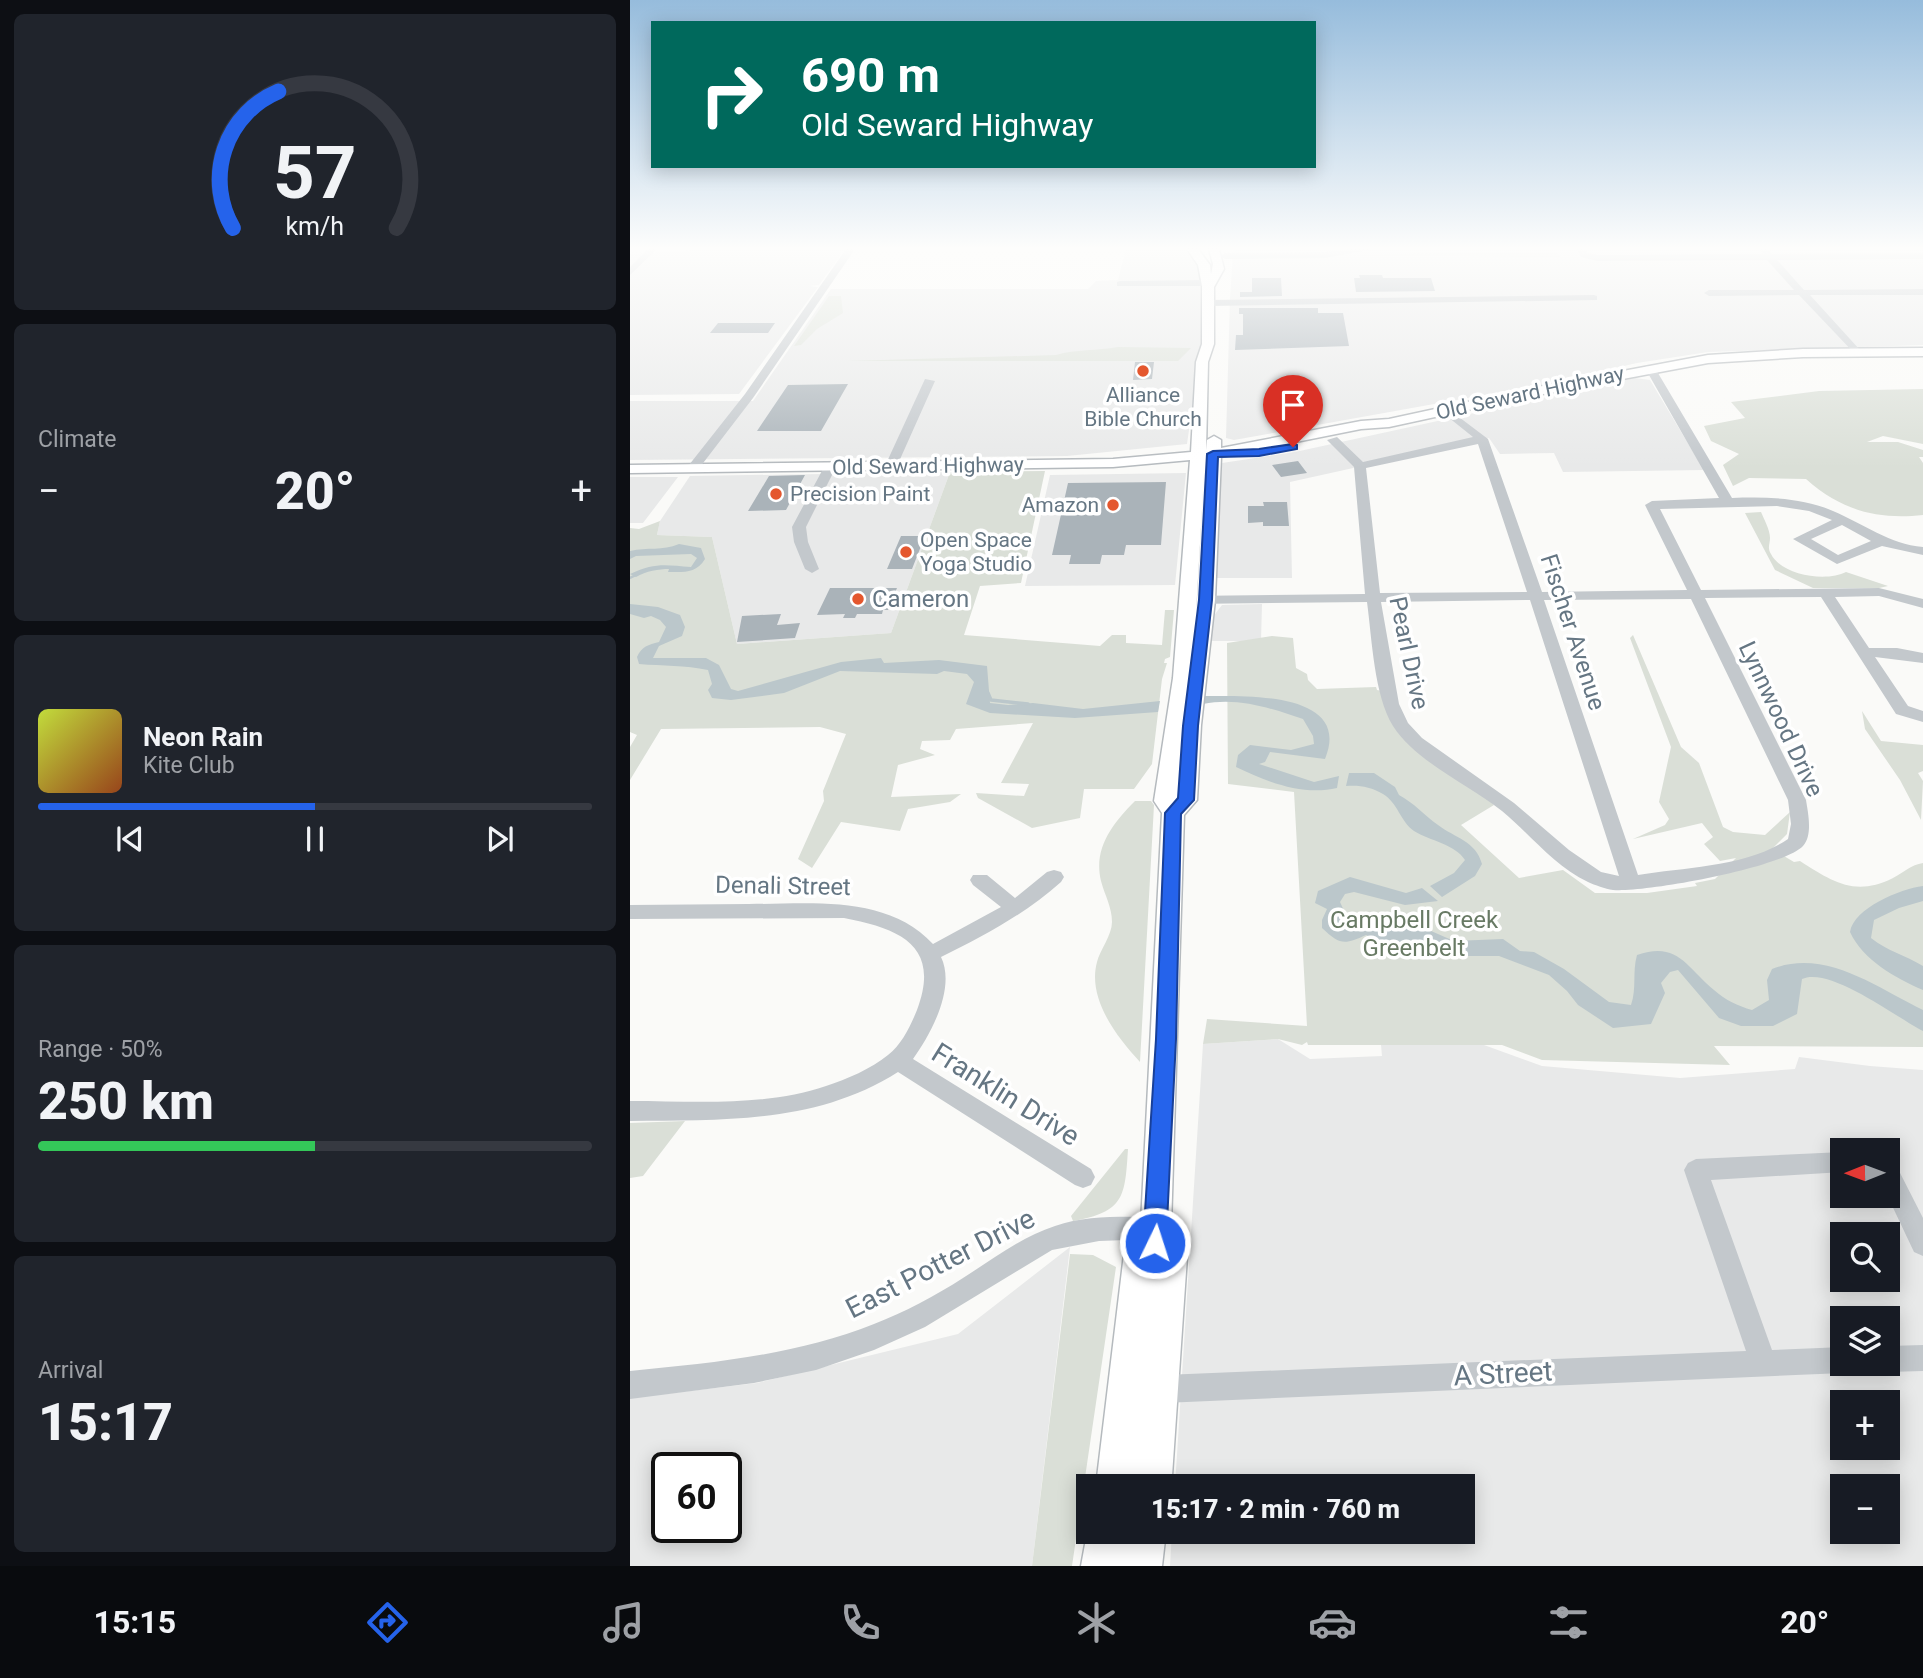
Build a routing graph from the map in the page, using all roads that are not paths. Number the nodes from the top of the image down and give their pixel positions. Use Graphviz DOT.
graph roads {
  1 [pos="800,322"];
  2 [pos="1208,322"];
  3 [pos="1829,322"];
  4 [pos="1856,352"];
  5 [pos="1923,352"];
  6 [pos="1650,368"];
  7 [pos="929,381"];
  8 [pos="1447,411"];
  9 [pos="1389,423"];
  10 [pos="1482,439"];
  11 [pos="1333,440"];
  12 [pos="1212,454"];
  13 [pos="1360,466"];
  14 [pos="830,467"];
  15 [pos="891,467"];
  16 [pos="693,468"];
  17 [pos="630,469"];
  18 [pos="1729,504"];
  19 [pos="1841,521"];
  20 [pos="1882,541"];
  21 [pos="1923,551"];
  22 [pos="812,569"];
  23 [pos="1695,592"];
  24 [pos="1825,592"];
  25 [pos="1538,596"];
  26 [pos="1373,597"];
  27 [pos="1188,600"];
  28 [pos="1206,600"];
  29 [pos="1923,604"];
  30 [pos="1863,652"];
  31 [pos="1923,658"];
  32 [pos="1189,677"];
  33 [pos="1923,717"];
  34 [pos="1054,877"];
  35 [pos="1594,877"];
  36 [pos="980,880"];
  37 [pos="1631,883"];
  38 [pos="1015,908"];
  39 [pos="630,912"];
  40 [pos="930,954"];
  41 [pos="898,1061"];
  42 [pos="630,1111"];
  43 [pos="1830,1163"];
  44 [pos="1083,1177"];
  45 [pos="1900,1197"];
  46 [pos="1155,1228"];
  47 [pos="1923,1244"];
  48 [pos="1923,1358"];
  49 [pos="1900,1359"];
  50 [pos="1830,1360"];
  51 [pos="1763,1361"];
  52 [pos="630,1385"];
  53 [pos="1164,1389"];
  54 [pos="1124,1474"];
  55 [pos="1155,1474"];
  56 [pos="1103,1544"];
  57 [pos="1117,1544"];
  58 [pos="1147,1544"];
  59 [pos="1099,1566"];
  60 [pos="1117,1566"];
  61 [pos="1144,1566"];
  1 -- 16 [label="street"];
  2 -- 12 [label="main road"];
  3 -- 4 [label="street"];
  4 -- 5 [label="main road, Old Seward Highway"];
  4 -- 6 [label="main road, Old Seward Highway"];
  6 -- 8 [label="main road, Old Seward Highway"];
  6 -- 18 [label="street"];
  7 -- 15 [label="street"];
  8 -- 9 [label="main road, Old Seward Highway"];
  8 -- 10 [label="street"];
  9 -- 11 [label="main road, Old Seward Highway"];
  9 -- 12 [label="main road, Old Seward Highway"];
  10 -- 13 [label="street"];
  10 -- 25 [label="street, Fischer Avenue"];
  11 -- 12 [label="main road, Old Seward Highway"];
  11 -- 13 [label="street"];
  12 -- 15 [label="main road, Old Seward Highway"];
  12 -- 27 [label="main road"];
  12 -- 28 [label="main road"];
  13 -- 26 [label="street, Pearl Drive"];
  14 -- 15 [label="main road, Old Seward Highway"];
  14 -- 16 [label="main road, Old Seward Highway"];
  14 -- 22 [label="street"];
  16 -- 17 [label="main road, Old Seward Highway"];
  18 -- 19 [label="street"];
  18 -- 23 [label="street, Lynnwood Drive"];
  19 -- 20 [label="street"];
  19 -- 20 [label="street"];
  20 -- 21 [label="street"];
  23 -- 24 [label="street"];
  23 -- 25 [label="street"];
  23 -- 37 [label="street, Lynnwood Drive"];
  24 -- 29 [label="street"];
  24 -- 30 [label="street"];
  25 -- 26 [label="street"];
  25 -- 37 [label="street, Fischer Avenue"];
  26 -- 28 [label="street"];
  26 -- 35 [label="street, Pearl Drive"];
  27 -- 28 [label="street"];
  27 -- 32 [label="main road"];
  28 -- 32 [label="main road"];
  30 -- 31 [label="street"];
  30 -- 33 [label="street"];
  32 -- 46 [label="main road"];
  34 -- 38 [label="street"];
  35 -- 37 [label="street, Lynnwood Drive"];
  36 -- 38 [label="street"];
  38 -- 40 [label="street"];
  39 -- 40 [label="street, Denali Street"];
  40 -- 41 [label="street"];
  41 -- 42 [label="street"];
  41 -- 44 [label="street, Franklin Drive"];
  43 -- 51 [label="street"];
  45 -- 47 [label="street"];
  46 -- 52 [label="street, East Potter Drive"];
  46 -- 53 [label="main road"];
  46 -- 54 [label="main road"];
  48 -- 49 [label="street"];
  50 -- 51 [label="street, A Street"];
  51 -- 53 [label="street, A Street"];
  53 -- 55 [label="main road"];
  56 -- 59 [label="main road"];
  57 -- 60 [label="main road"];
  58 -- 61 [label="main road"];
}
